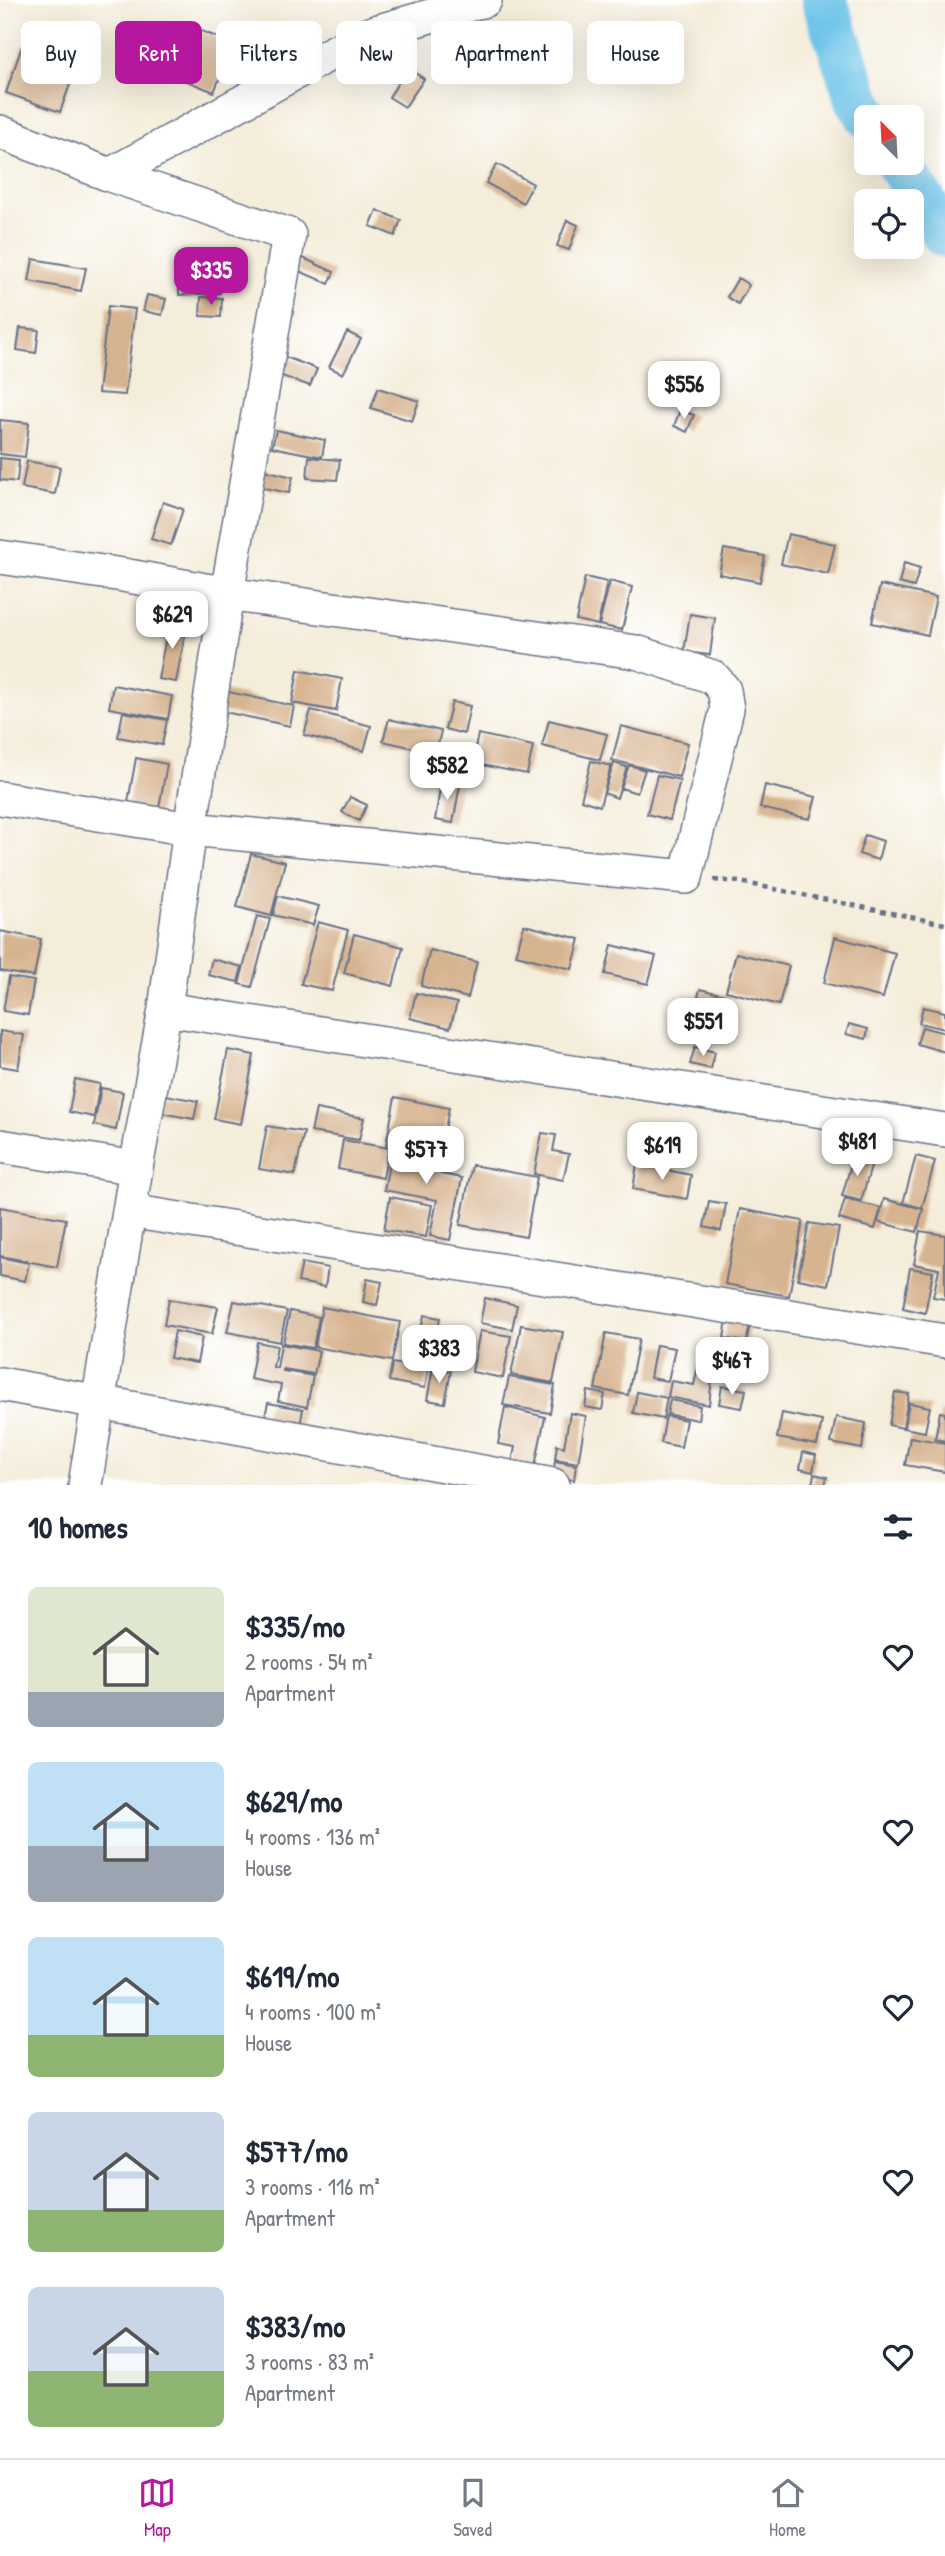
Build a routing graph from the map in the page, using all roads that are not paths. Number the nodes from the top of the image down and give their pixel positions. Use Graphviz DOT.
graph roads {
  1 [pos="485,0"];
  2 [pos="0,132"];
  3 [pos="110,175"];
  4 [pos="0,557"];
  5 [pos="227,594"];
  6 [pos="0,799"];
  7 [pos="190,830"];
  8 [pos="164,1009"];
  9 [pos="945,1130"];
  10 [pos="0,1146"];
  11 [pos="136,1168"];
  12 [pos="129,1211"];
  13 [pos="945,1341"];
  14 [pos="0,1384"];
  15 [pos="99,1401"];
  16 [pos="85,1485"];
  17 [pos="554,1485"];
  1 -- 3 [label="street"];
  2 -- 3 [label="street"];
  3 -- 5 [label="street"];
  4 -- 5 [label="street"];
  5 -- 7 [label="street"];
  5 -- 7 [label="street"];
  6 -- 7 [label="street"];
  7 -- 8 [label="street"];
  8 -- 9 [label="street"];
  8 -- 11 [label="street"];
  10 -- 11 [label="street"];
  11 -- 12 [label="street"];
  12 -- 13 [label="street"];
  12 -- 15 [label="street"];
  14 -- 15 [label="street"];
  15 -- 16 [label="street"];
  15 -- 17 [label="street"];
}
